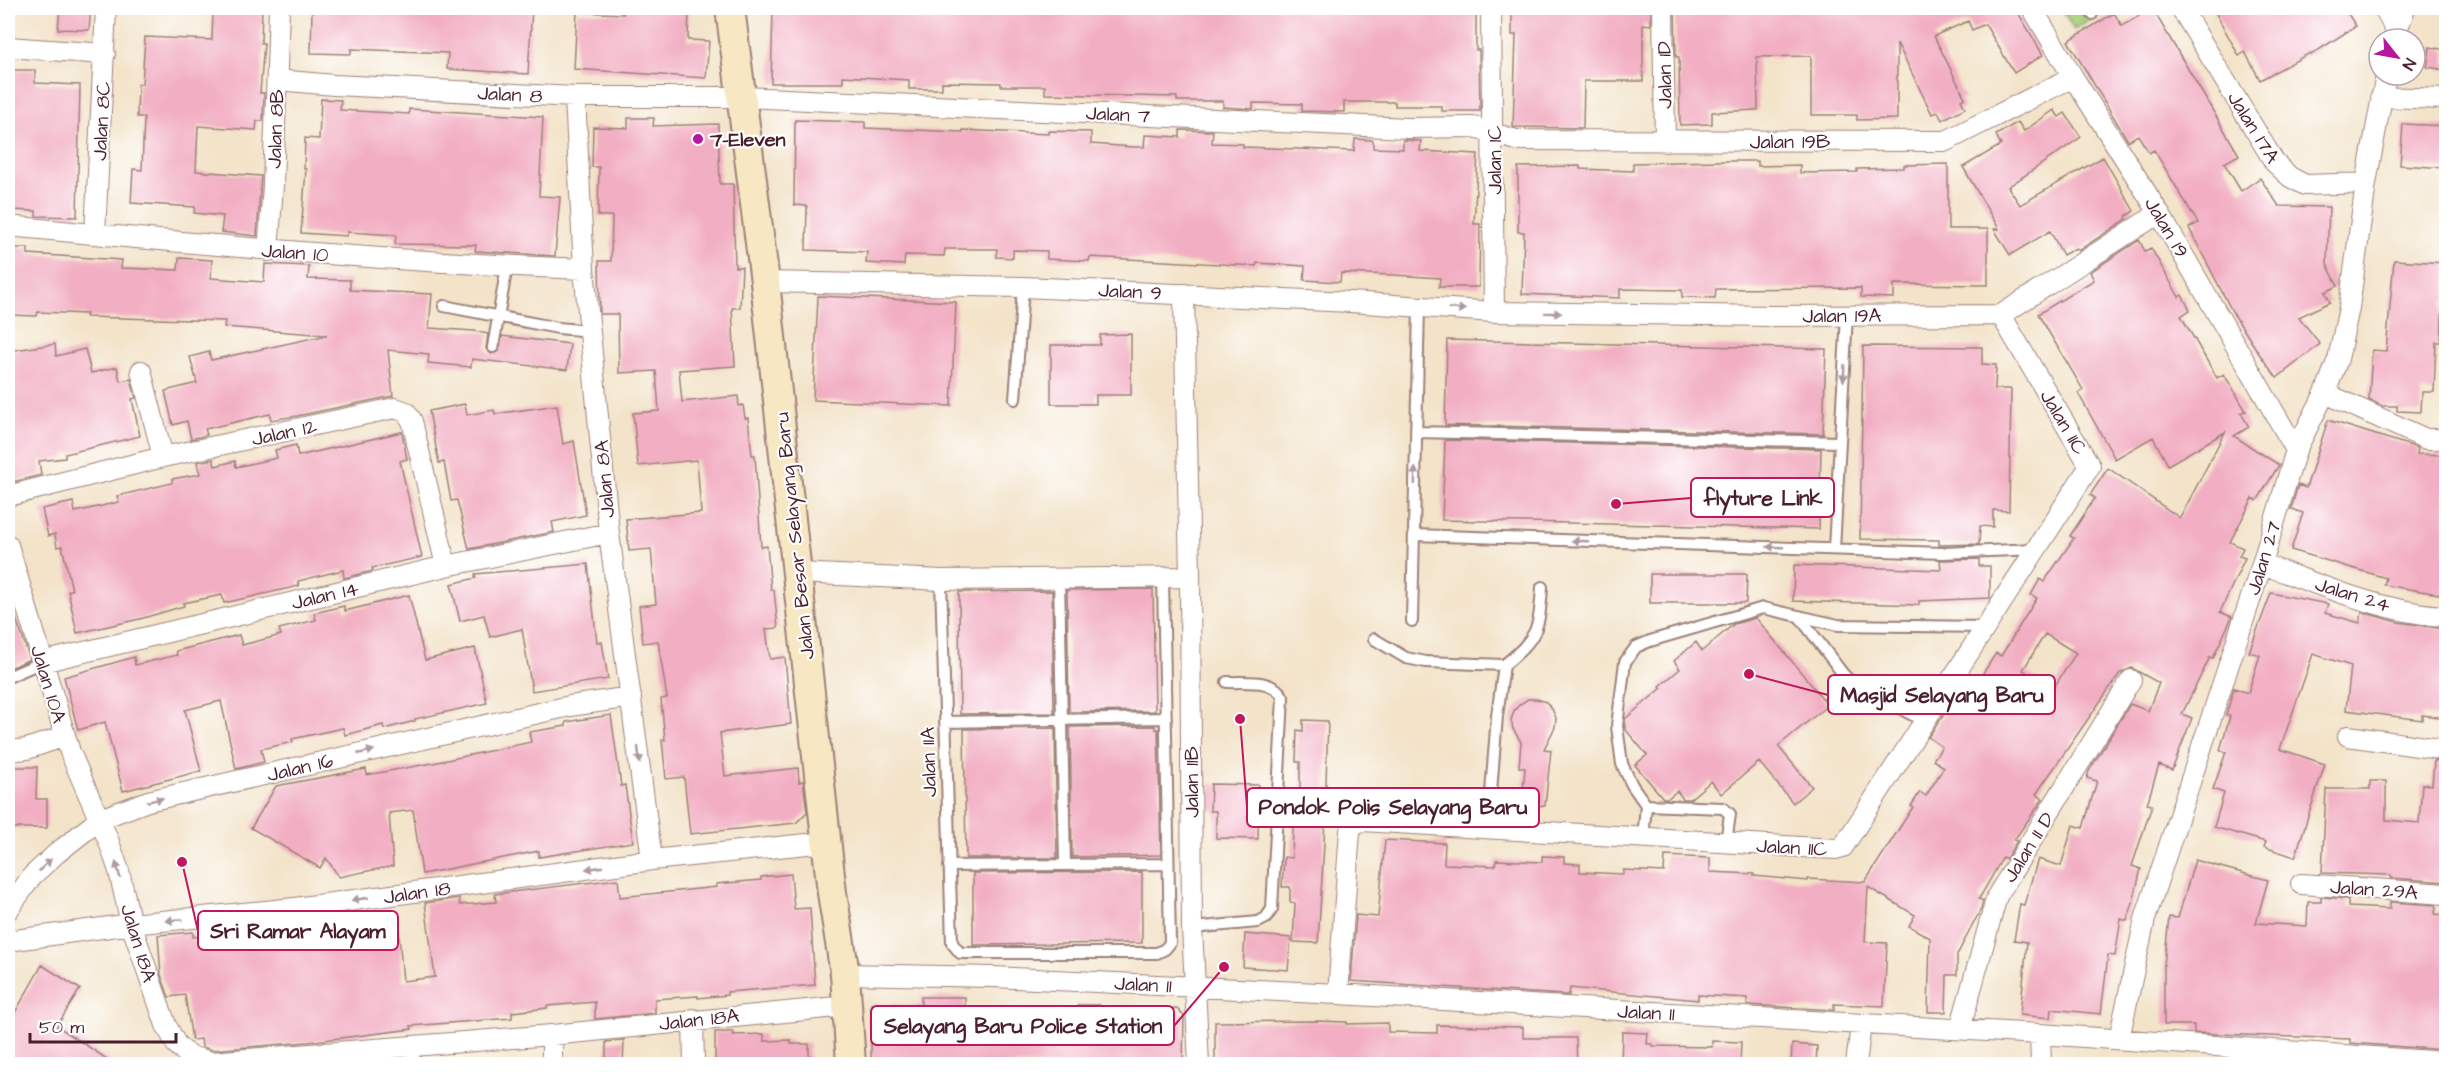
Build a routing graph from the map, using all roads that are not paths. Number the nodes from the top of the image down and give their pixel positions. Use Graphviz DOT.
graph roads {
  1 [pos="106,8"];
  2 [pos="279,8"];
  3 [pos="730,8"];
  4 [pos="1491,8"];
  5 [pos="1663,8"];
  6 [pos="2032,8"];
  7 [pos="2181,8"];
  8 [pos="2384,8"];
  9 [pos="2405,8"];
  10 [pos="2392,27"];
  11 [pos="2398,27"];
  12 [pos="8,47"];
  13 [pos="105,54"];
  14 [pos="2073,77"];
  15 [pos="277,80"];
  16 [pos="2383,87"];
  17 [pos="575,97"];
  18 [pos="742,97"];
  19 [pos="2381,97"];
  20 [pos="2446,99"];
  21 [pos="1494,133"];
  22 [pos="1665,142"];
  23 [pos="2366,183"];
  24 [pos="2159,213"];
  25 [pos="8,226"];
  26 [pos="95,234"];
  27 [pos="268,251"];
  28 [pos="507,266"];
  29 [pos="584,269"];
  30 [pos="765,282"];
  31 [pos="1023,286"];
  32 [pos="1184,294"];
  33 [pos="444,306"];
  34 [pos="1419,306"];
  35 [pos="1494,312"];
  36 [pos="499,315"];
  37 [pos="1847,315"];
  38 [pos="2001,315"];
  39 [pos="590,331"];
  40 [pos="493,347"];
  41 [pos="141,371"];
  42 [pos="2325,393"];
  43 [pos="1015,399"];
  44 [pos="1416,432"];
  45 [pos="2446,439"];
  46 [pos="1840,442"];
  47 [pos="2296,450"];
  48 [pos="163,458"];
  49 [pos="8,496"];
  50 [pos="609,533"];
  51 [pos="1414,535"];
  52 [pos="8,545"];
  53 [pos="1834,549"];
  54 [pos="2037,549"];
  55 [pos="2262,564"];
  56 [pos="446,566"];
  57 [pos="798,573"];
  58 [pos="1162,577"];
  59 [pos="1190,577"];
  60 [pos="1059,579"];
  61 [pos="941,580"];
  62 [pos="1542,587"];
  63 [pos="1799,616"];
  64 [pos="2446,616"];
  65 [pos="1412,621"];
  66 [pos="1988,627"];
  67 [pos="1374,639"];
  68 [pos="42,662"];
  69 [pos="1504,665"];
  70 [pos="8,677"];
  71 [pos="2131,680"];
  72 [pos="1227,682"];
  73 [pos="631,697"];
  74 [pos="1166,718"];
  75 [pos="1062,720"];
  76 [pos="945,722"];
  77 [pos="1926,722"];
  78 [pos="65,736"];
  79 [pos="2348,736"];
  80 [pos="2446,750"];
  81 [pos="8,751"];
  82 [pos="1646,804"];
  83 [pos="100,819"];
  84 [pos="1488,830"];
  85 [pos="1643,839"];
  86 [pos="826,842"];
  87 [pos="1726,843"];
  88 [pos="652,860"];
  89 [pos="1065,864"];
  90 [pos="1168,864"];
  91 [pos="949,866"];
  92 [pos="2301,884"];
  93 [pos="2446,894"];
  94 [pos="8,910"];
  95 [pos="131,924"];
  96 [pos="1192,928"];
  97 [pos="8,941"];
  98 [pos="992,954"];
  99 [pos="845,974"];
  100 [pos="993,977"];
  101 [pos="1194,987"];
  102 [pos="1338,994"];
  103 [pos="847,1006"];
  104 [pos="693,1019"];
  105 [pos="1861,1025"];
  106 [pos="1960,1029"];
  107 [pos="2040,1034"];
  108 [pos="552,1035"];
  109 [pos="2119,1039"];
  110 [pos="415,1056"];
  111 [pos="2446,1062"];
  112 [pos="552,1065"];
  113 [pos="694,1065"];
  114 [pos="851,1065"];
  115 [pos="1199,1065"];
  116 [pos="1856,1065"];
  117 [pos="2041,1065"];
  1 -- 13 [label="street, Jalan 8C"];
  2 -- 15 [label="street, Jalan 8B"];
  3 -- 18 [label="street, Jalan Besar Selayang Baru"];
  4 -- 21 [label="street, Jalan 1C"];
  5 -- 22 [label="street, Jalan 1D"];
  6 -- 14 [label="street, Jalan 19"];
  7 -- 23 [label="street, Jalan 17A"];
  8 -- 10 [label="street"];
  9 -- 11 [label="street"];
  12 -- 13 [label="street"];
  13 -- 26 [label="street, Jalan 8C"];
  14 -- 22 [label="street, Jalan 19B"];
  14 -- 24 [label="street, Jalan 19"];
  15 -- 17 [label="street, Jalan 8"];
  15 -- 27 [label="street, Jalan 8B"];
  16 -- 19 [label="street, Jalan 27"];
  17 -- 18 [label="street, Jalan 8"];
  17 -- 29 [label="street, Jalan 8A"];
  18 -- 21 [label="street, Jalan 7"];
  18 -- 30 [label="street, Jalan Besar Selayang Baru"];
  19 -- 20 [label="street"];
  19 -- 23 [label="street, Jalan 27"];
  21 -- 22 [label="street, Jalan 19B"];
  21 -- 35 [label="street, Jalan 1C"];
  23 -- 42 [label="street, Jalan 27"];
  24 -- 38 [label="street"];
  24 -- 47 [label="street, Jalan 19"];
  25 -- 26 [label="street, Jalan 10"];
  26 -- 27 [label="street, Jalan 10"];
  27 -- 28 [label="street, Jalan 10"];
  28 -- 29 [label="street, Jalan 10"];
  28 -- 36 [label="lane"];
  29 -- 39 [label="street, Jalan 8A"];
  30 -- 31 [label="street, Jalan 9"];
  30 -- 57 [label="street, Jalan Besar Selayang Baru"];
  31 -- 32 [label="street, Jalan 9"];
  31 -- 43 [label="lane"];
  32 -- 34 [label="street, Jalan 9"];
  32 -- 59 [label="street, Jalan 11B"];
  33 -- 36 [label="lane"];
  34 -- 35 [label="street, Jalan 9, one-way"];
  34 -- 44 [label="lane"];
  35 -- 37 [label="street, Jalan 19A, one-way"];
  36 -- 39 [label="lane"];
  36 -- 40 [label="lane"];
  37 -- 38 [label="street, Jalan 19A"];
  37 -- 46 [label="lane, one-way"];
  38 -- 54 [label="street, Jalan 11C"];
  39 -- 50 [label="street, Jalan 8A"];
  41 -- 48 [label="street"];
  42 -- 45 [label="street"];
  42 -- 47 [label="street, Jalan 27"];
  44 -- 46 [label="lane"];
  51 -- 44 [label="lane, one-way"];
  46 -- 53 [label="lane"];
  47 -- 55 [label="street, Jalan 27"];
  48 -- 49 [label="street, Jalan 12"];
  48 -- 56 [label="street, Jalan 12"];
  50 -- 56 [label="street, Jalan 14"];
  50 -- 73 [label="street, Jalan 8A"];
  53 -- 51 [label="lane, one-way"];
  51 -- 65 [label="lane"];
  52 -- 68 [label="street, Jalan 10A"];
  53 -- 54 [label="lane"];
  54 -- 66 [label="street, Jalan 11C"];
  55 -- 64 [label="street, Jalan 24"];
  55 -- 109 [label="street, Jalan 27"];
  56 -- 68 [label="street, Jalan 14"];
  57 -- 61 [label="street"];
  57 -- 86 [label="street, Jalan Besar Selayang Baru"];
  58 -- 59 [label="street"];
  58 -- 60 [label="street"];
  58 -- 74 [label="lane"];
  59 -- 96 [label="street, Jalan 11B"];
  60 -- 61 [label="street"];
  60 -- 75 [label="lane"];
  61 -- 76 [label="lane, Jalan 11A"];
  62 -- 69 [label="lane"];
  63 -- 66 [label="lane"];
  63 -- 77 [label="lane"];
  63 -- 82 [label="lane"];
  66 -- 77 [label="street, Jalan 11C"];
  67 -- 69 [label="lane"];
  68 -- 70 [label="lane"];
  68 -- 78 [label="street, Jalan 10A"];
  69 -- 84 [label="lane"];
  71 -- 106 [label="street, Jalan 11 D"];
  72 -- 96 [label="lane"];
  83 -- 73 [label="street, Jalan 16, one-way"];
  73 -- 88 [label="street, Jalan 8A, one-way"];
  74 -- 75 [label="lane"];
  74 -- 90 [label="lane"];
  75 -- 76 [label="lane"];
  75 -- 89 [label="lane"];
  76 -- 91 [label="lane, Jalan 11A"];
  77 -- 87 [label="street, Jalan 11C"];
  78 -- 81 [label="street"];
  78 -- 83 [label="street, Jalan 10A"];
  79 -- 80 [label="street"];
  82 -- 85 [label="lane"];
  82 -- 87 [label="lane"];
  94 -- 83 [label="street, Jalan 16, one-way"];
  95 -- 83 [label="street, Jalan 18A, one-way"];
  84 -- 85 [label="street, Jalan 11C"];
  84 -- 102 [label="street, Jalan 11C"];
  85 -- 87 [label="street, Jalan 11C"];
  86 -- 88 [label="street, Jalan 18"];
  86 -- 99 [label="street, Jalan Besar Selayang Baru"];
  88 -- 95 [label="street, Jalan 18, one-way"];
  89 -- 90 [label="lane"];
  89 -- 91 [label="lane"];
  90 -- 98 [label="lane"];
  91 -- 98 [label="lane, Jalan 11A"];
  92 -- 93 [label="street, Jalan 29A"];
  95 -- 97 [label="street, Jalan 18"];
  95 -- 110 [label="street, Jalan 18A"];
  96 -- 101 [label="street, Jalan 11B"];
  98 -- 100 [label="lane"];
  99 -- 100 [label="street, Jalan 11"];
  99 -- 103 [label="street, Jalan Besar Selayang Baru"];
  100 -- 101 [label="street, Jalan 11"];
  101 -- 102 [label="street, Jalan 11"];
  101 -- 115 [label="street, Jalan 11B"];
  102 -- 105 [label="street, Jalan 11"];
  103 -- 104 [label="street, Jalan 18A"];
  103 -- 114 [label="street, Jalan Besar Selayang Baru"];
  104 -- 108 [label="street, Jalan 18A"];
  104 -- 113 [label="street"];
  105 -- 106 [label="street, Jalan 11"];
  105 -- 116 [label="street"];
  106 -- 107 [label="street, Jalan 11"];
  107 -- 109 [label="street, Jalan 11"];
  107 -- 117 [label="street"];
  108 -- 110 [label="street, Jalan 18A"];
  108 -- 112 [label="street"];
  109 -- 111 [label="street, Jalan 11"];
}
